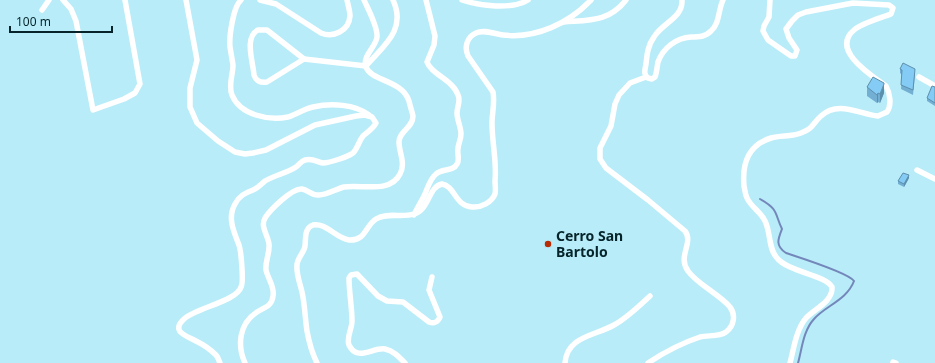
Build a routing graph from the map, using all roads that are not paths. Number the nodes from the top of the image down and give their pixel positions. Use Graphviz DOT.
graph roads {
  1 [pos="49,0"];
  2 [pos="63,0"];
  3 [pos="125,0"];
  4 [pos="186,0"];
  5 [pos="241,0"];
  6 [pos="260,0"];
  7 [pos="347,0"];
  8 [pos="364,0"];
  9 [pos="393,0"];
  10 [pos="426,0"];
  11 [pos="462,0"];
  12 [pos="528,0"];
  13 [pos="591,0"];
  14 [pos="626,0"];
  15 [pos="682,0"];
  16 [pos="723,0"];
  17 [pos="770,0"];
  18 [pos="42,10"];
  19 [pos="563,22"];
  20 [pos="304,59"];
  21 [pos="366,66"];
  22 [pos="646,77"];
  23 [pos="919,77"];
  24 [pos="935,86"];
  25 [pos="370,115"];
  26 [pos="917,170"];
  27 [pos="935,179"];
  28 [pos="413,215"];
  29 [pos="432,277"];
  30 [pos="650,296"];
  31 [pos="220,363"];
  32 [pos="245,363"];
  33 [pos="317,363"];
  34 [pos="405,363"];
  35 [pos="565,363"];
  36 [pos="648,363"];
  37 [pos="790,363"];
  1 -- 18 [label="street"];
  2 -- 3 [label="street"];
  4 -- 25 [label="street"];
  5 -- 25 [label="street"];
  6 -- 7 [label="street"];
  8 -- 21 [label="street"];
  9 -- 21 [label="street"];
  10 -- 28 [label="street"];
  11 -- 12 [label="street"];
  13 -- 19 [label="street"];
  14 -- 19 [label="street"];
  15 -- 22 [label="street"];
  16 -- 22 [label="street"];
  17 -- 37 [label="street"];
  19 -- 28 [label="street"];
  20 -- 20 [label="street"];
  20 -- 21 [label="street"];
  21 -- 32 [label="street"];
  22 -- 36 [label="street"];
  23 -- 24 [label="street"];
  25 -- 31 [label="street"];
  26 -- 27 [label="street"];
  28 -- 33 [label="street"];
  29 -- 34 [label="street"];
  30 -- 35 [label="street"];
}
